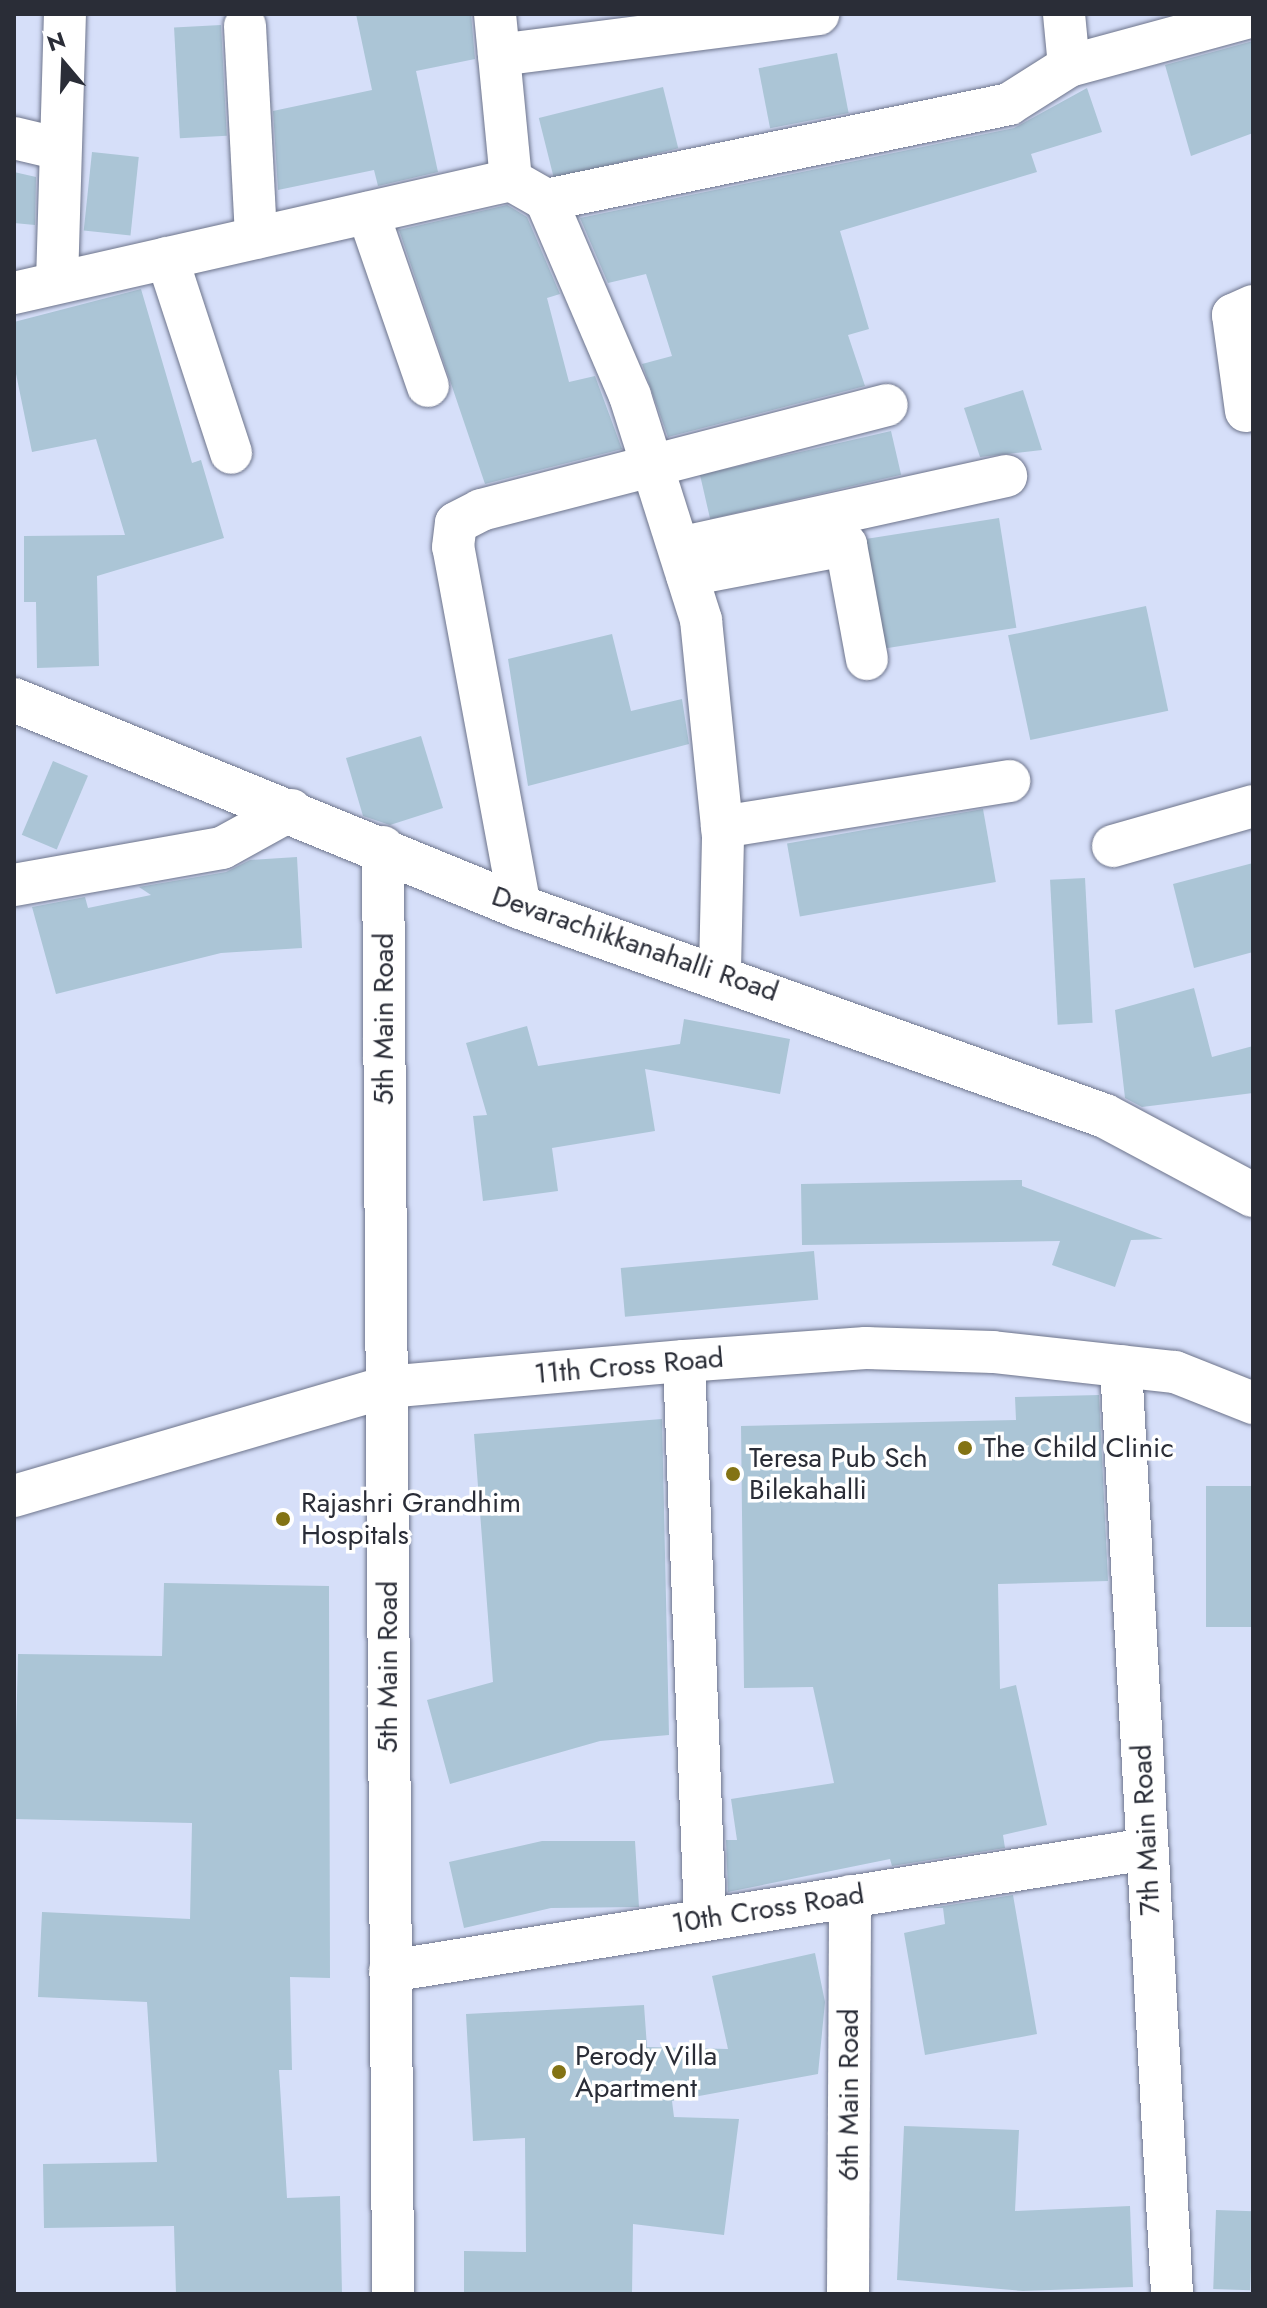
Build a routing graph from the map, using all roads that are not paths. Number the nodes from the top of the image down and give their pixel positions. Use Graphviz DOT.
graph roads {
  1 [pos="65,14"];
  2 [pos="495,14"];
  3 [pos="818,14"];
  4 [pos="1064,14"];
  5 [pos="1253,16"];
  6 [pos="245,26"];
  7 [pos="499,55"];
  8 [pos="1069,66"];
  9 [pos="14,138"];
  10 [pos="60,149"];
  11 [pos="529,190"];
  12 [pos="368,213"];
  13 [pos="256,238"];
  14 [pos="167,258"];
  15 [pos="57,282"];
  16 [pos="14,293"];
  17 [pos="1253,306"];
  18 [pos="428,386"];
  19 [pos="887,405"];
  20 [pos="1246,411"];
  21 [pos="231,453"];
  22 [pos="655,471"];
  23 [pos="1006,476"];
  24 [pos="683,562"];
  25 [pos="867,659"];
  26 [pos="14,700"];
  27 [pos="1009,781"];
  28 [pos="1253,806"];
  29 [pos="291,810"];
  30 [pos="722,827"];
  31 [pos="1113,846"];
  32 [pos="383,847"];
  33 [pos="14,885"];
  34 [pos="520,907"];
  35 [pos="720,972"];
  36 [pos="1253,1195"];
  37 [pos="684,1361"];
  38 [pos="1121,1366"];
  39 [pos="386,1387"];
  40 [pos="1253,1403"];
  41 [pos="14,1496"];
  42 [pos="1147,1849"];
  43 [pos="850,1896"];
  44 [pos="705,1919"];
  45 [pos="390,1971"];
  46 [pos="393,2294"];
  47 [pos="848,2294"];
  48 [pos="1172,2294"];
  1 -- 10 [label="street"];
  2 -- 7 [label="street"];
  3 -- 7 [label="street"];
  4 -- 8 [label="street"];
  5 -- 8 [label="street"];
  6 -- 13 [label="street"];
  7 -- 11 [label="street"];
  8 -- 11 [label="street"];
  9 -- 10 [label="street"];
  10 -- 15 [label="street"];
  11 -- 12 [label="street"];
  11 -- 22 [label="street"];
  12 -- 13 [label="street"];
  12 -- 18 [label="street"];
  13 -- 14 [label="street"];
  14 -- 15 [label="street"];
  14 -- 21 [label="street"];
  15 -- 16 [label="street"];
  17 -- 20 [label="street"];
  19 -- 22 [label="street"];
  22 -- 24 [label="street"];
  22 -- 34 [label="street"];
  23 -- 24 [label="street"];
  24 -- 25 [label="street"];
  24 -- 30 [label="street"];
  26 -- 29 [label="street, Devarachikkanahalli Road"];
  27 -- 30 [label="street"];
  28 -- 31 [label="street"];
  29 -- 32 [label="street, Devarachikkanahalli Road"];
  29 -- 33 [label="street"];
  30 -- 35 [label="street"];
  32 -- 34 [label="street, Devarachikkanahalli Road"];
  32 -- 39 [label="street, 5th Main Road"];
  34 -- 35 [label="street, Devarachikkanahalli Road"];
  35 -- 36 [label="street, Devarachikkanahalli Road"];
  37 -- 38 [label="street, 11th Cross Road"];
  37 -- 39 [label="street, 11th Cross Road"];
  37 -- 44 [label="street"];
  38 -- 40 [label="street, 11th Cross Road"];
  38 -- 42 [label="street, 7th Main Road"];
  39 -- 41 [label="street, 11th Cross Road"];
  39 -- 45 [label="street, 5th Main Road"];
  42 -- 43 [label="street, 10th Cross Road"];
  42 -- 48 [label="street, 7th Main Road"];
  43 -- 44 [label="street, 10th Cross Road"];
  43 -- 47 [label="street, 6th Main Road"];
  44 -- 45 [label="street, 10th Cross Road"];
  45 -- 46 [label="street, 5th Main Road"];
}
